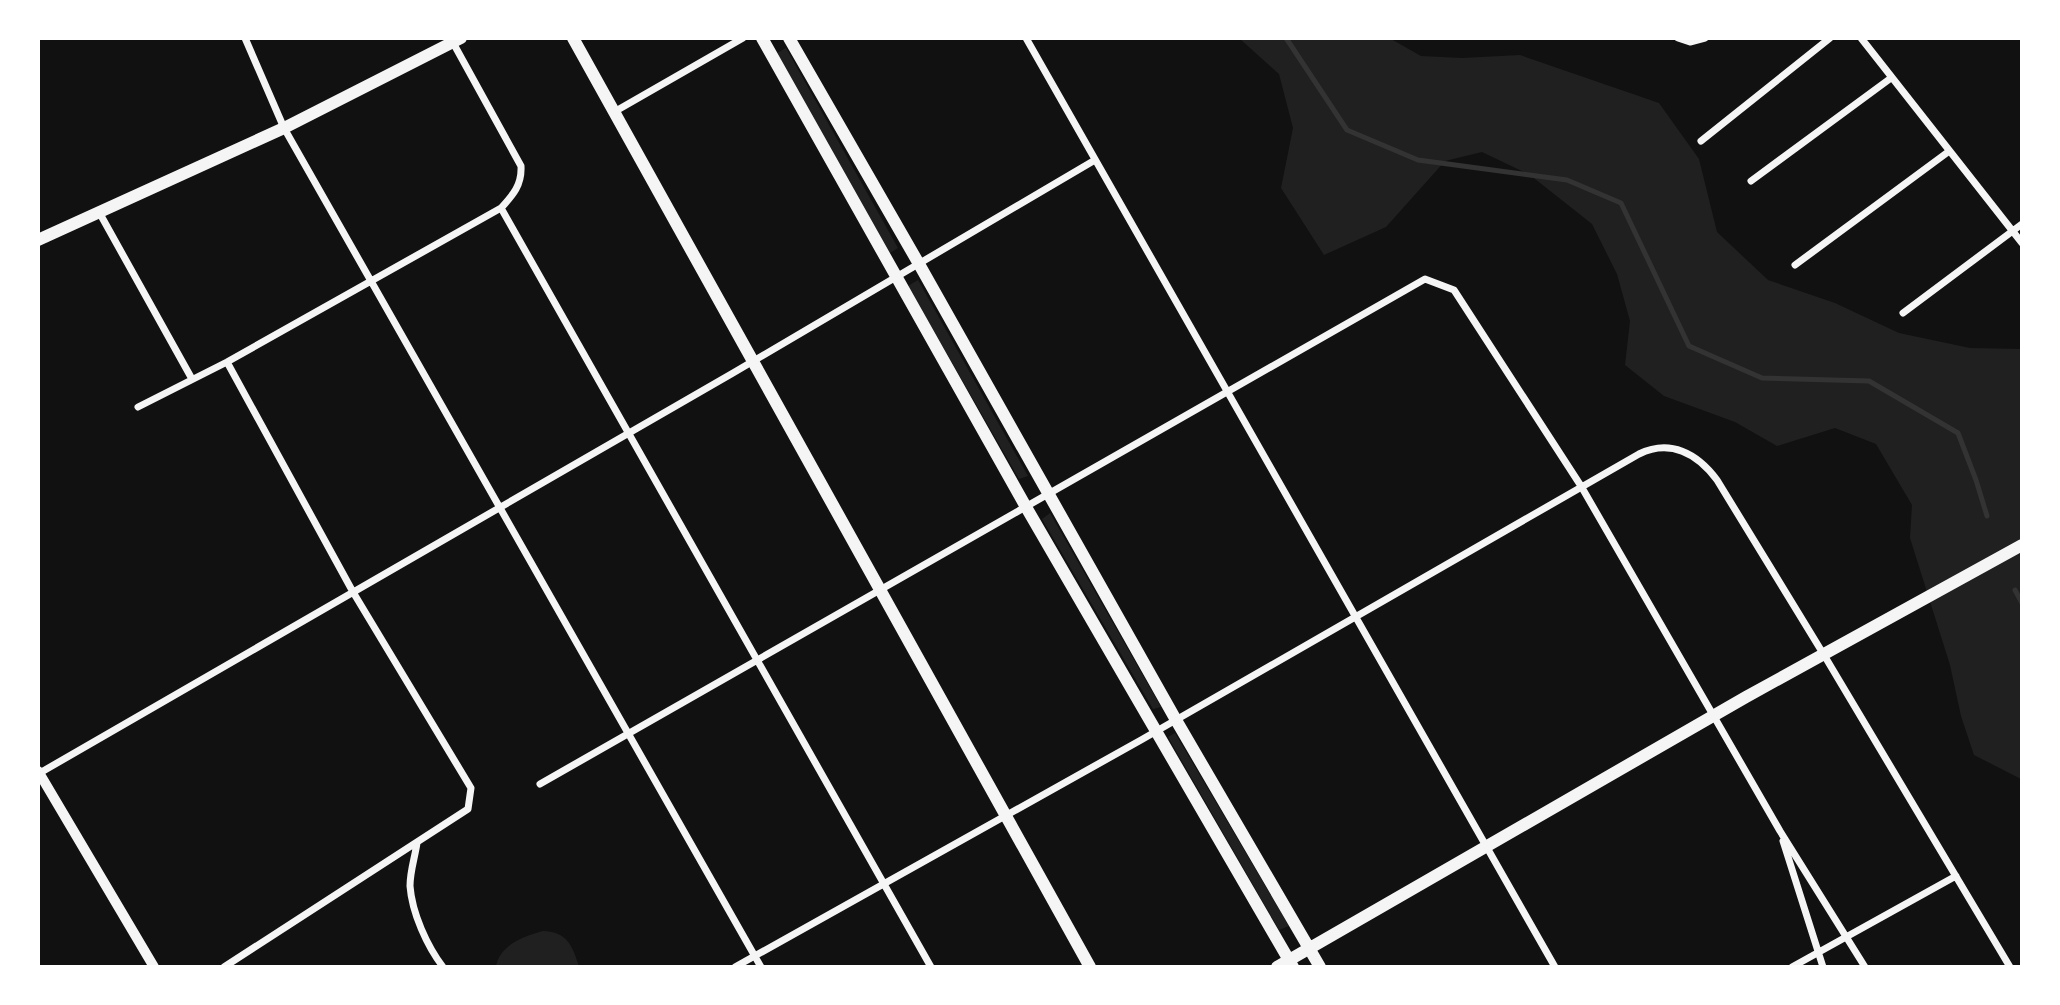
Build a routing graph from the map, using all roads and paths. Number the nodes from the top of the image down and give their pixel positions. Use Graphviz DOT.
graph roads {
  1 [pos="245,38"];
  2 [pos="573,38"];
  3 [pos="743,38"];
  4 [pos="762,38"];
  5 [pos="789,38"];
  6 [pos="1026,38"];
  7 [pos="1678,38"];
  8 [pos="1705,38"];
  9 [pos="1830,38"];
  10 [pos="1861,38"];
  11 [pos="455,40"];
  12 [pos="1891,78"];
  13 [pos="614,112"];
  14 [pos="284,128"];
  15 [pos="1701,141"];
  16 [pos="1948,152"];
  17 [pos="1095,160"];
  18 [pos="1751,181"];
  19 [pos="501,208"];
  20 [pos="99,211"];
  21 [pos="2021,225"];
  22 [pos="2012,231"];
  23 [pos="38,240"];
  24 [pos="2021,243"];
  25 [pos="919,264"];
  26 [pos="1795,265"];
  27 [pos="895,278"];
  28 [pos="372,281"];
  29 [pos="1903,313"];
  30 [pos="753,361"];
  31 [pos="226,362"];
  32 [pos="192,379"];
  33 [pos="1228,392"];
  34 [pos="138,407"];
  35 [pos="628,433"];
  36 [pos="1581,486"];
  37 [pos="1048,494"];
  38 [pos="1026,507"];
  39 [pos="500,508"];
  40 [pos="2021,545"];
  41 [pos="880,590"];
  42 [pos="353,592"];
  43 [pos="1356,617"];
  44 [pos="1824,655"];
  45 [pos="757,660"];
  46 [pos="1715,715"];
  47 [pos="1176,720"];
  48 [pos="1157,731"];
  49 [pos="629,734"];
  50 [pos="39,772"];
  51 [pos="540,784"];
  52 [pos="1006,816"];
  53 [pos="1780,831"];
  54 [pos="416,843"];
  55 [pos="1487,846"];
  56 [pos="1956,876"];
  57 [pos="884,884"];
  58 [pos="1847,937"];
  59 [pos="1310,948"];
  60 [pos="1819,952"];
  61 [pos="755,956"];
  62 [pos="1291,963"];
  63 [pos="153,967"];
  64 [pos="224,967"];
  65 [pos="443,967"];
  66 [pos="735,967"];
  67 [pos="761,967"];
  68 [pos="931,967"];
  69 [pos="1090,967"];
  70 [pos="1277,967"];
  71 [pos="1320,967"];
  72 [pos="1555,967"];
  73 [pos="1792,967"];
  74 [pos="1823,967"];
  75 [pos="1865,967"];
  76 [pos="2010,967"];
  1 -- 14 [label="street"];
  2 -- 13 [label="main road"];
  3 -- 13 [label="street"];
  4 -- 27 [label="main road"];
  5 -- 25 [label="main road"];
  6 -- 17 [label="street"];
  7 -- 8 [label="street"];
  9 -- 15 [label="street"];
  10 -- 12 [label="street"];
  11 -- 14 [label="main road"];
  11 -- 19 [label="street"];
  12 -- 16 [label="street"];
  12 -- 18 [label="street"];
  13 -- 30 [label="main road"];
  14 -- 20 [label="main road"];
  14 -- 28 [label="street"];
  16 -- 22 [label="street"];
  16 -- 26 [label="street"];
  17 -- 25 [label="street"];
  17 -- 33 [label="street"];
  19 -- 28 [label="street"];
  19 -- 35 [label="street"];
  20 -- 23 [label="main road"];
  20 -- 32 [label="street"];
  21 -- 22 [label="street"];
  22 -- 24 [label="street"];
  22 -- 29 [label="street"];
  25 -- 27 [label="street"];
  25 -- 37 [label="main road"];
  27 -- 30 [label="street"];
  27 -- 38 [label="main road"];
  28 -- 31 [label="street"];
  28 -- 39 [label="street"];
  30 -- 35 [label="street"];
  30 -- 41 [label="main road"];
  31 -- 32 [label="street"];
  31 -- 42 [label="street"];
  32 -- 34 [label="street"];
  33 -- 36 [label="street"];
  33 -- 37 [label="street"];
  33 -- 43 [label="street"];
  35 -- 39 [label="street"];
  35 -- 45 [label="street"];
  36 -- 43 [label="street"];
  36 -- 44 [label="street"];
  36 -- 46 [label="street"];
  37 -- 38 [label="street"];
  37 -- 47 [label="main road"];
  38 -- 41 [label="street"];
  38 -- 48 [label="main road"];
  39 -- 42 [label="street"];
  39 -- 49 [label="street"];
  40 -- 44 [label="main road"];
  41 -- 45 [label="street"];
  41 -- 52 [label="main road"];
  42 -- 50 [label="street"];
  42 -- 54 [label="street"];
  43 -- 47 [label="street"];
  43 -- 55 [label="street"];
  44 -- 46 [label="main road"];
  44 -- 56 [label="street"];
  45 -- 49 [label="street"];
  45 -- 57 [label="street"];
  46 -- 53 [label="street"];
  46 -- 55 [label="main road"];
  47 -- 48 [label="street"];
  47 -- 59 [label="main road"];
  48 -- 52 [label="street"];
  48 -- 62 [label="main road"];
  49 -- 51 [label="street"];
  49 -- 61 [label="street"];
  50 -- 63 [label="street"];
  52 -- 57 [label="street"];
  52 -- 69 [label="main road"];
  53 -- 58 [label="street"];
  53 -- 60 [label="street"];
  54 -- 64 [label="street"];
  54 -- 65 [label="street"];
  55 -- 59 [label="main road"];
  55 -- 72 [label="street"];
  56 -- 58 [label="street"];
  56 -- 76 [label="street"];
  57 -- 61 [label="street"];
  57 -- 68 [label="street"];
  58 -- 60 [label="street"];
  58 -- 75 [label="street"];
  59 -- 62 [label="main road"];
  59 -- 71 [label="main road"];
  60 -- 73 [label="street"];
  60 -- 74 [label="street"];
  61 -- 66 [label="street"];
  61 -- 67 [label="street"];
  62 -- 70 [label="main road"];
}
